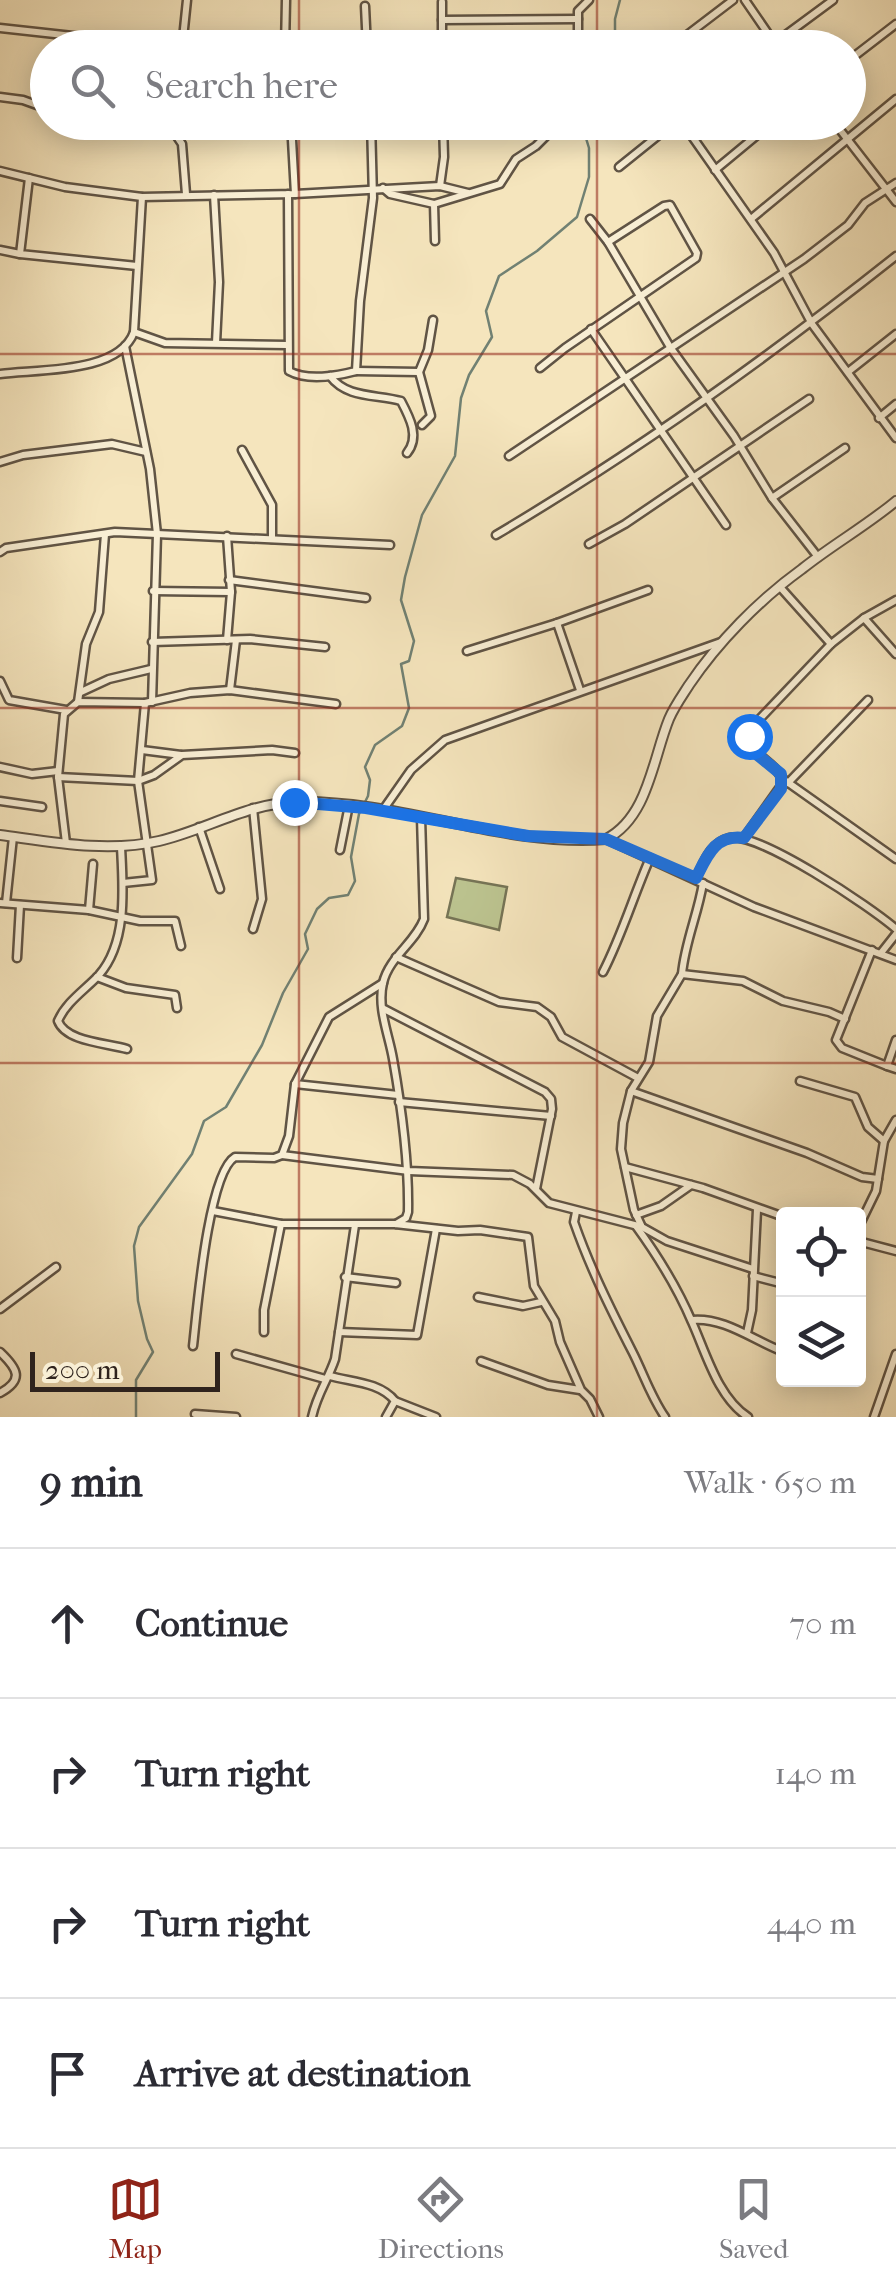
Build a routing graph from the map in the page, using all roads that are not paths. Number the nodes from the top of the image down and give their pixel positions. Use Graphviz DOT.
graph roads {
  1 [pos="187,0"];
  2 [pos="286,0"];
  3 [pos="589,0"];
  4 [pos="733,0"];
  5 [pos="745,0"];
  6 [pos="833,0"];
  7 [pos="442,2"];
  8 [pos="365,6"];
  9 [pos="578,19"];
  10 [pos="442,20"];
  11 [pos="896,24"];
  12 [pos="0,28"];
  13 [pos="184,30"];
  14 [pos="284,30"];
  15 [pos="366,30"];
  16 [pos="442,30"];
  17 [pos="578,30"];
  18 [pos="694,30"];
  19 [pos="764,30"];
  20 [pos="795,30"];
  21 [pos="30,31"];
  22 [pos="866,48"];
  23 [pos="0,97"];
  24 [pos="896,99"];
  25 [pos="30,103"];
  26 [pos="866,122"];
  27 [pos="179,140"];
  28 [pos="291,140"];
  29 [pos="372,140"];
  30 [pos="444,140"];
  31 [pos="542,140"];
  32 [pos="655,140"];
  33 [pos="692,140"];
  34 [pos="750,140"];
  35 [pos="843,140"];
  36 [pos="845,140"];
  37 [pos="620,167"];
  38 [pos="714,170"];
  39 [pos="0,171"];
  40 [pos="29,178"];
  41 [pos="896,182"];
  42 [pos="440,186"];
  43 [pos="378,187"];
  44 [pos="402,187"];
  45 [pos="887,190"];
  46 [pos="468,192"];
  47 [pos="186,194"];
  48 [pos="214,194"];
  49 [pos="292,194"];
  50 [pos="390,194"];
  51 [pos="142,197"];
  52 [pos="373,198"];
  53 [pos="896,202"];
  54 [pos="434,204"];
  55 [pos="590,219"];
  56 [pos="751,219"];
  57 [pos="435,241"];
  58 [pos="608,242"];
  59 [pos="0,250"];
  60 [pos="20,254"];
  61 [pos="896,256"];
  62 [pos="137,266"];
  63 [pos="784,273"];
  64 [pos="640,299"];
  65 [pos="433,320"];
  66 [pos="812,324"];
  67 [pos="592,329"];
  68 [pos="134,332"];
  69 [pos="896,334"];
  70 [pos="148,339"];
  71 [pos="128,344"];
  72 [pos="216,344"];
  73 [pos="288,345"];
  74 [pos="670,347"];
  75 [pos="540,368"];
  76 [pos="356,371"];
  77 [pos="419,372"];
  78 [pos="848,372"];
  79 [pos="0,374"];
  80 [pos="330,376"];
  81 [pos="624,379"];
  82 [pos="705,398"];
  83 [pos="808,399"];
  84 [pos="896,404"];
  85 [pos="878,418"];
  86 [pos="422,425"];
  87 [pos="658,430"];
  88 [pos="896,438"];
  89 [pos="740,446"];
  90 [pos="845,448"];
  91 [pos="242,450"];
  92 [pos="146,452"];
  93 [pos="408,453"];
  94 [pos="508,456"];
  95 [pos="0,462"];
  96 [pos="692,479"];
  97 [pos="772,498"];
  98 [pos="896,501"];
  99 [pos="726,525"];
  100 [pos="104,534"];
  101 [pos="157,534"];
  102 [pos="496,535"];
  103 [pos="227,536"];
  104 [pos="272,538"];
  105 [pos="589,544"];
  106 [pos="390,546"];
  107 [pos="2,548"];
  108 [pos="818,557"];
  109 [pos="228,580"];
  110 [pos="780,587"];
  111 [pos="648,590"];
  112 [pos="154,591"];
  113 [pos="231,592"];
  114 [pos="366,598"];
  115 [pos="896,600"];
  116 [pos="864,618"];
  117 [pos="557,623"];
  118 [pos="231,640"];
  119 [pos="724,641"];
  120 [pos="152,642"];
  121 [pos="832,644"];
  122 [pos="324,647"];
  123 [pos="467,651"];
  124 [pos="896,654"];
  125 [pos="152,669"];
  126 [pos="0,681"];
  127 [pos="230,690"];
  128 [pos="580,690"];
  129 [pos="79,697"];
  130 [pos="868,700"];
  131 [pos="148,703"];
  132 [pos="336,704"];
  133 [pos="66,710"];
  134 [pos="142,750"];
  135 [pos="295,753"];
  136 [pos="182,755"];
  137 [pos="0,767"];
  138 [pos="58,774"];
  139 [pos="138,780"];
  140 [pos="785,780"];
  141 [pos="0,801"];
  142 [pos="42,806"];
  143 [pos="358,807"];
  144 [pos="253,808"];
  145 [pos="382,811"];
  146 [pos="421,817"];
  147 [pos="199,827"];
  148 [pos="0,836"];
  149 [pos="14,837"];
  150 [pos="744,838"];
  151 [pos="606,839"];
  152 [pos="66,843"];
  153 [pos="149,843"];
  154 [pos="122,847"];
  155 [pos="340,850"];
  156 [pos="650,858"];
  157 [pos="896,859"];
  158 [pos="93,864"];
  159 [pos="700,880"];
  160 [pos="123,884"];
  161 [pos="220,889"];
  162 [pos="3,903"];
  163 [pos="20,905"];
  164 [pos="88,910"];
  165 [pos="121,917"];
  166 [pos="253,929"];
  167 [pos="896,931"];
  168 [pos="181,946"];
  169 [pos="872,950"];
  170 [pos="881,953"];
  171 [pos="396,957"];
  172 [pos="16,958"];
  173 [pos="896,960"];
  174 [pos="603,972"];
  175 [pos="682,974"];
  176 [pos="97,976"];
  177 [pos="383,983"];
  178 [pos="177,1008"];
  179 [pos="383,1009"];
  180 [pos="845,1019"];
  181 [pos="896,1040"];
  182 [pos="127,1049"];
  183 [pos="892,1067"];
  184 [pos="638,1078"];
  185 [pos="800,1081"];
  186 [pos="295,1084"];
  187 [pos="631,1092"];
  188 [pos="398,1098"];
  189 [pos="551,1116"];
  190 [pos="896,1120"];
  191 [pos="884,1141"];
  192 [pos="282,1155"];
  193 [pos="625,1167"];
  194 [pos="409,1171"];
  195 [pos="878,1180"];
  196 [pos="691,1185"];
  197 [pos="536,1191"];
  198 [pos="757,1210"];
  199 [pos="213,1211"];
  200 [pos="576,1212"];
  201 [pos="635,1212"];
  202 [pos="866,1214"];
  203 [pos="776,1215"];
  204 [pos="281,1224"];
  205 [pos="355,1224"];
  206 [pos="396,1224"];
  207 [pos="634,1225"];
  208 [pos="436,1229"];
  209 [pos="866,1243"];
  210 [pos="896,1251"];
  211 [pos="56,1267"];
  212 [pos="753,1272"];
  213 [pos="345,1277"];
  214 [pos="776,1281"];
  215 [pos="396,1283"];
  216 [pos="478,1296"];
  217 [pos="541,1302"];
  218 [pos="0,1309"];
  219 [pos="692,1320"];
  220 [pos="264,1332"];
  221 [pos="339,1332"];
  222 [pos="747,1333"];
  223 [pos="193,1346"];
  224 [pos="776,1348"];
  225 [pos="0,1352"];
  226 [pos="236,1354"];
  227 [pos="896,1354"];
  228 [pos="481,1361"];
  229 [pos="327,1378"];
  230 [pos="581,1390"];
  231 [pos="0,1394"];
  232 [pos="395,1401"];
  233 [pos="195,1414"];
  234 [pos="236,1417"];
  235 [pos="311,1417"];
  236 [pos="386,1417"];
  237 [pos="436,1417"];
  238 [pos="599,1417"];
  239 [pos="665,1417"];
  240 [pos="748,1417"];
  241 [pos="874,1417"];
  1 -- 13 [label="street"];
  2 -- 14 [label="street"];
  3 -- 9 [label="street"];
  4 -- 18 [label="street"];
  5 -- 19 [label="street"];
  6 -- 20 [label="street"];
  7 -- 10 [label="street"];
  8 -- 15 [label="street"];
  9 -- 10 [label="street"];
  9 -- 17 [label="street"];
  10 -- 16 [label="street"];
  11 -- 22 [label="street"];
  12 -- 21 [label="street"];
  23 -- 25 [label="street"];
  24 -- 26 [label="street"];
  27 -- 47 [label="street"];
  28 -- 49 [label="street"];
  29 -- 43 [label="street"];
  30 -- 42 [label="street"];
  31 -- 46 [label="street"];
  32 -- 37 [label="street"];
  33 -- 38 [label="street"];
  34 -- 38 [label="street"];
  35 -- 56 [label="street"];
  36 -- 45 [label="street"];
  38 -- 56 [label="street"];
  39 -- 40 [label="street"];
  40 -- 51 [label="street"];
  40 -- 60 [label="street"];
  41 -- 45 [label="street"];
  42 -- 44 [label="street"];
  42 -- 46 [label="street"];
  43 -- 44 [label="street"];
  43 -- 49 [label="street"];
  43 -- 50 [label="street"];
  43 -- 52 [label="street"];
  44 -- 50 [label="street"];
  45 -- 53 [label="street"];
  45 -- 63 [label="street"];
  46 -- 54 [label="street"];
  47 -- 48 [label="street"];
  47 -- 51 [label="street"];
  48 -- 49 [label="street"];
  48 -- 72 [label="street"];
  49 -- 73 [label="street"];
  50 -- 52 [label="street"];
  50 -- 54 [label="street"];
  51 -- 62 [label="street"];
  52 -- 76 [label="street"];
  54 -- 57 [label="street"];
  55 -- 58 [label="street"];
  56 -- 63 [label="street"];
  58 -- 64 [label="street"];
  58 -- 64 [label="street"];
  59 -- 60 [label="street"];
  60 -- 62 [label="street"];
  61 -- 66 [label="street"];
  62 -- 68 [label="street"];
  63 -- 66 [label="street"];
  63 -- 74 [label="street"];
  64 -- 67 [label="street"];
  64 -- 74 [label="street"];
  65 -- 77 [label="street"];
  66 -- 78 [label="street"];
  66 -- 82 [label="street"];
  67 -- 75 [label="street"];
  67 -- 81 [label="street"];
  68 -- 70 [label="street"];
  68 -- 71 [label="street"];
  69 -- 78 [label="street"];
  70 -- 71 [label="street"];
  70 -- 72 [label="street"];
  71 -- 79 [label="street"];
  71 -- 92 [label="street"];
  72 -- 73 [label="street"];
  73 -- 80 [label="street"];
  74 -- 81 [label="street"];
  74 -- 82 [label="street"];
  76 -- 77 [label="street"];
  76 -- 80 [label="street"];
  77 -- 86 [label="street"];
  78 -- 85 [label="street"];
  80 -- 93 [label="street"];
  81 -- 87 [label="street"];
  81 -- 94 [label="street"];
  82 -- 87 [label="street"];
  82 -- 89 [label="street"];
  83 -- 89 [label="street"];
  84 -- 85 [label="street"];
  85 -- 88 [label="street"];
  87 -- 96 [label="street"];
  87 -- 102 [label="street"];
  89 -- 96 [label="street"];
  89 -- 97 [label="street"];
  90 -- 97 [label="street"];
  91 -- 104 [label="street"];
  92 -- 95 [label="street"];
  92 -- 101 [label="street"];
  96 -- 99 [label="street"];
  96 -- 105 [label="street"];
  97 -- 108 [label="street"];
  98 -- 108 [label="street"];
  100 -- 101 [label="street"];
  100 -- 107 [label="street"];
  100 -- 129 [label="street"];
  101 -- 103 [label="street"];
  101 -- 112 [label="street"];
  103 -- 104 [label="street"];
  103 -- 109 [label="street"];
  104 -- 106 [label="street"];
  108 -- 110 [label="street"];
  109 -- 113 [label="street"];
  109 -- 114 [label="street"];
  110 -- 119 [label="street"];
  110 -- 121 [label="street"];
  111 -- 117 [label="street"];
  112 -- 113 [label="street"];
  112 -- 120 [label="street"];
  113 -- 118 [label="street"];
  115 -- 116 [label="street"];
  116 -- 121 [label="street"];
  116 -- 124 [label="street"];
  117 -- 123 [label="street"];
  117 -- 128 [label="street"];
  118 -- 120 [label="street"];
  118 -- 122 [label="street"];
  118 -- 127 [label="street"];
  119 -- 128 [label="street"];
  119 -- 151 [label="street"];
  120 -- 125 [label="street"];
  121 -- 140 [label="street"];
  125 -- 129 [label="street"];
  125 -- 131 [label="street"];
  126 -- 133 [label="street"];
  127 -- 131 [label="street"];
  127 -- 132 [label="street"];
  128 -- 145 [label="street"];
  129 -- 131 [label="street"];
  129 -- 133 [label="street"];
  130 -- 140 [label="street"];
  131 -- 134 [label="street"];
  133 -- 138 [label="street"];
  134 -- 136 [label="street"];
  134 -- 139 [label="street"];
  135 -- 136 [label="street"];
  136 -- 139 [label="street"];
  137 -- 138 [label="street"];
  138 -- 139 [label="street"];
  138 -- 152 [label="street"];
  139 -- 153 [label="street"];
  140 -- 150 [label="street"];
  140 -- 157 [label="street"];
  141 -- 142 [label="street"];
  143 -- 144 [label="street"];
  143 -- 145 [label="street"];
  143 -- 155 [label="street"];
  144 -- 147 [label="street"];
  144 -- 166 [label="street"];
  145 -- 146 [label="street"];
  146 -- 151 [label="street"];
  146 -- 171 [label="street"];
  147 -- 153 [label="street"];
  147 -- 161 [label="street"];
  148 -- 149 [label="street"];
  149 -- 152 [label="street"];
  149 -- 162 [label="street"];
  150 -- 159 [label="street"];
  150 -- 167 [label="street"];
  151 -- 156 [label="street"];
  152 -- 154 [label="street"];
  153 -- 154 [label="street"];
  153 -- 160 [label="street"];
  154 -- 160 [label="street"];
  156 -- 159 [label="street"];
  156 -- 174 [label="street"];
  158 -- 164 [label="street"];
  159 -- 169 [label="street"];
  159 -- 175 [label="street"];
  160 -- 165 [label="street"];
  162 -- 163 [label="street"];
  163 -- 164 [label="street"];
  163 -- 172 [label="street"];
  164 -- 165 [label="street"];
  165 -- 168 [label="street"];
  165 -- 176 [label="street"];
  167 -- 170 [label="street"];
  169 -- 170 [label="street"];
  169 -- 180 [label="street"];
  170 -- 173 [label="street"];
  171 -- 177 [label="street"];
  171 -- 184 [label="street"];
  175 -- 180 [label="street"];
  175 -- 184 [label="street"];
  176 -- 178 [label="street"];
  176 -- 182 [label="street"];
  177 -- 179 [label="street"];
  177 -- 186 [label="street"];
  179 -- 188 [label="street"];
  179 -- 189 [label="street"];
  180 -- 183 [label="street"];
  181 -- 183 [label="street"];
  184 -- 187 [label="street"];
  185 -- 191 [label="street"];
  186 -- 188 [label="street"];
  186 -- 192 [label="street"];
  187 -- 193 [label="street"];
  187 -- 195 [label="street"];
  188 -- 189 [label="street"];
  188 -- 194 [label="street"];
  189 -- 197 [label="street"];
  190 -- 191 [label="street"];
  191 -- 195 [label="street"];
  192 -- 194 [label="street"];
  192 -- 199 [label="street"];
  193 -- 196 [label="street"];
  193 -- 201 [label="street"];
  194 -- 197 [label="street"];
  194 -- 206 [label="street"];
  195 -- 202 [label="street"];
  196 -- 198 [label="street"];
  196 -- 201 [label="street"];
  197 -- 200 [label="street"];
  198 -- 203 [label="street"];
  198 -- 212 [label="street"];
  199 -- 204 [label="street"];
  199 -- 223 [label="street"];
  200 -- 207 [label="street"];
  200 -- 239 [label="street"];
  201 -- 207 [label="street"];
  201 -- 207 [label="street"];
  204 -- 205 [label="street"];
  204 -- 220 [label="street"];
  205 -- 206 [label="street"];
  205 -- 213 [label="street"];
  206 -- 208 [label="street"];
  207 -- 212 [label="street"];
  207 -- 219 [label="street"];
  208 -- 217 [label="street"];
  208 -- 221 [label="street"];
  209 -- 210 [label="street"];
  211 -- 218 [label="street"];
  212 -- 214 [label="street"];
  212 -- 222 [label="street"];
  213 -- 215 [label="street"];
  213 -- 221 [label="street"];
  216 -- 217 [label="street"];
  217 -- 230 [label="street"];
  219 -- 222 [label="street"];
  219 -- 240 [label="street"];
  221 -- 229 [label="street"];
  222 -- 224 [label="street"];
  225 -- 231 [label="street"];
  226 -- 229 [label="street"];
  227 -- 241 [label="street"];
  228 -- 230 [label="street"];
  229 -- 232 [label="street"];
  229 -- 235 [label="street"];
  230 -- 238 [label="street"];
  232 -- 236 [label="street"];
  232 -- 237 [label="street"];
  233 -- 234 [label="street"];
}
